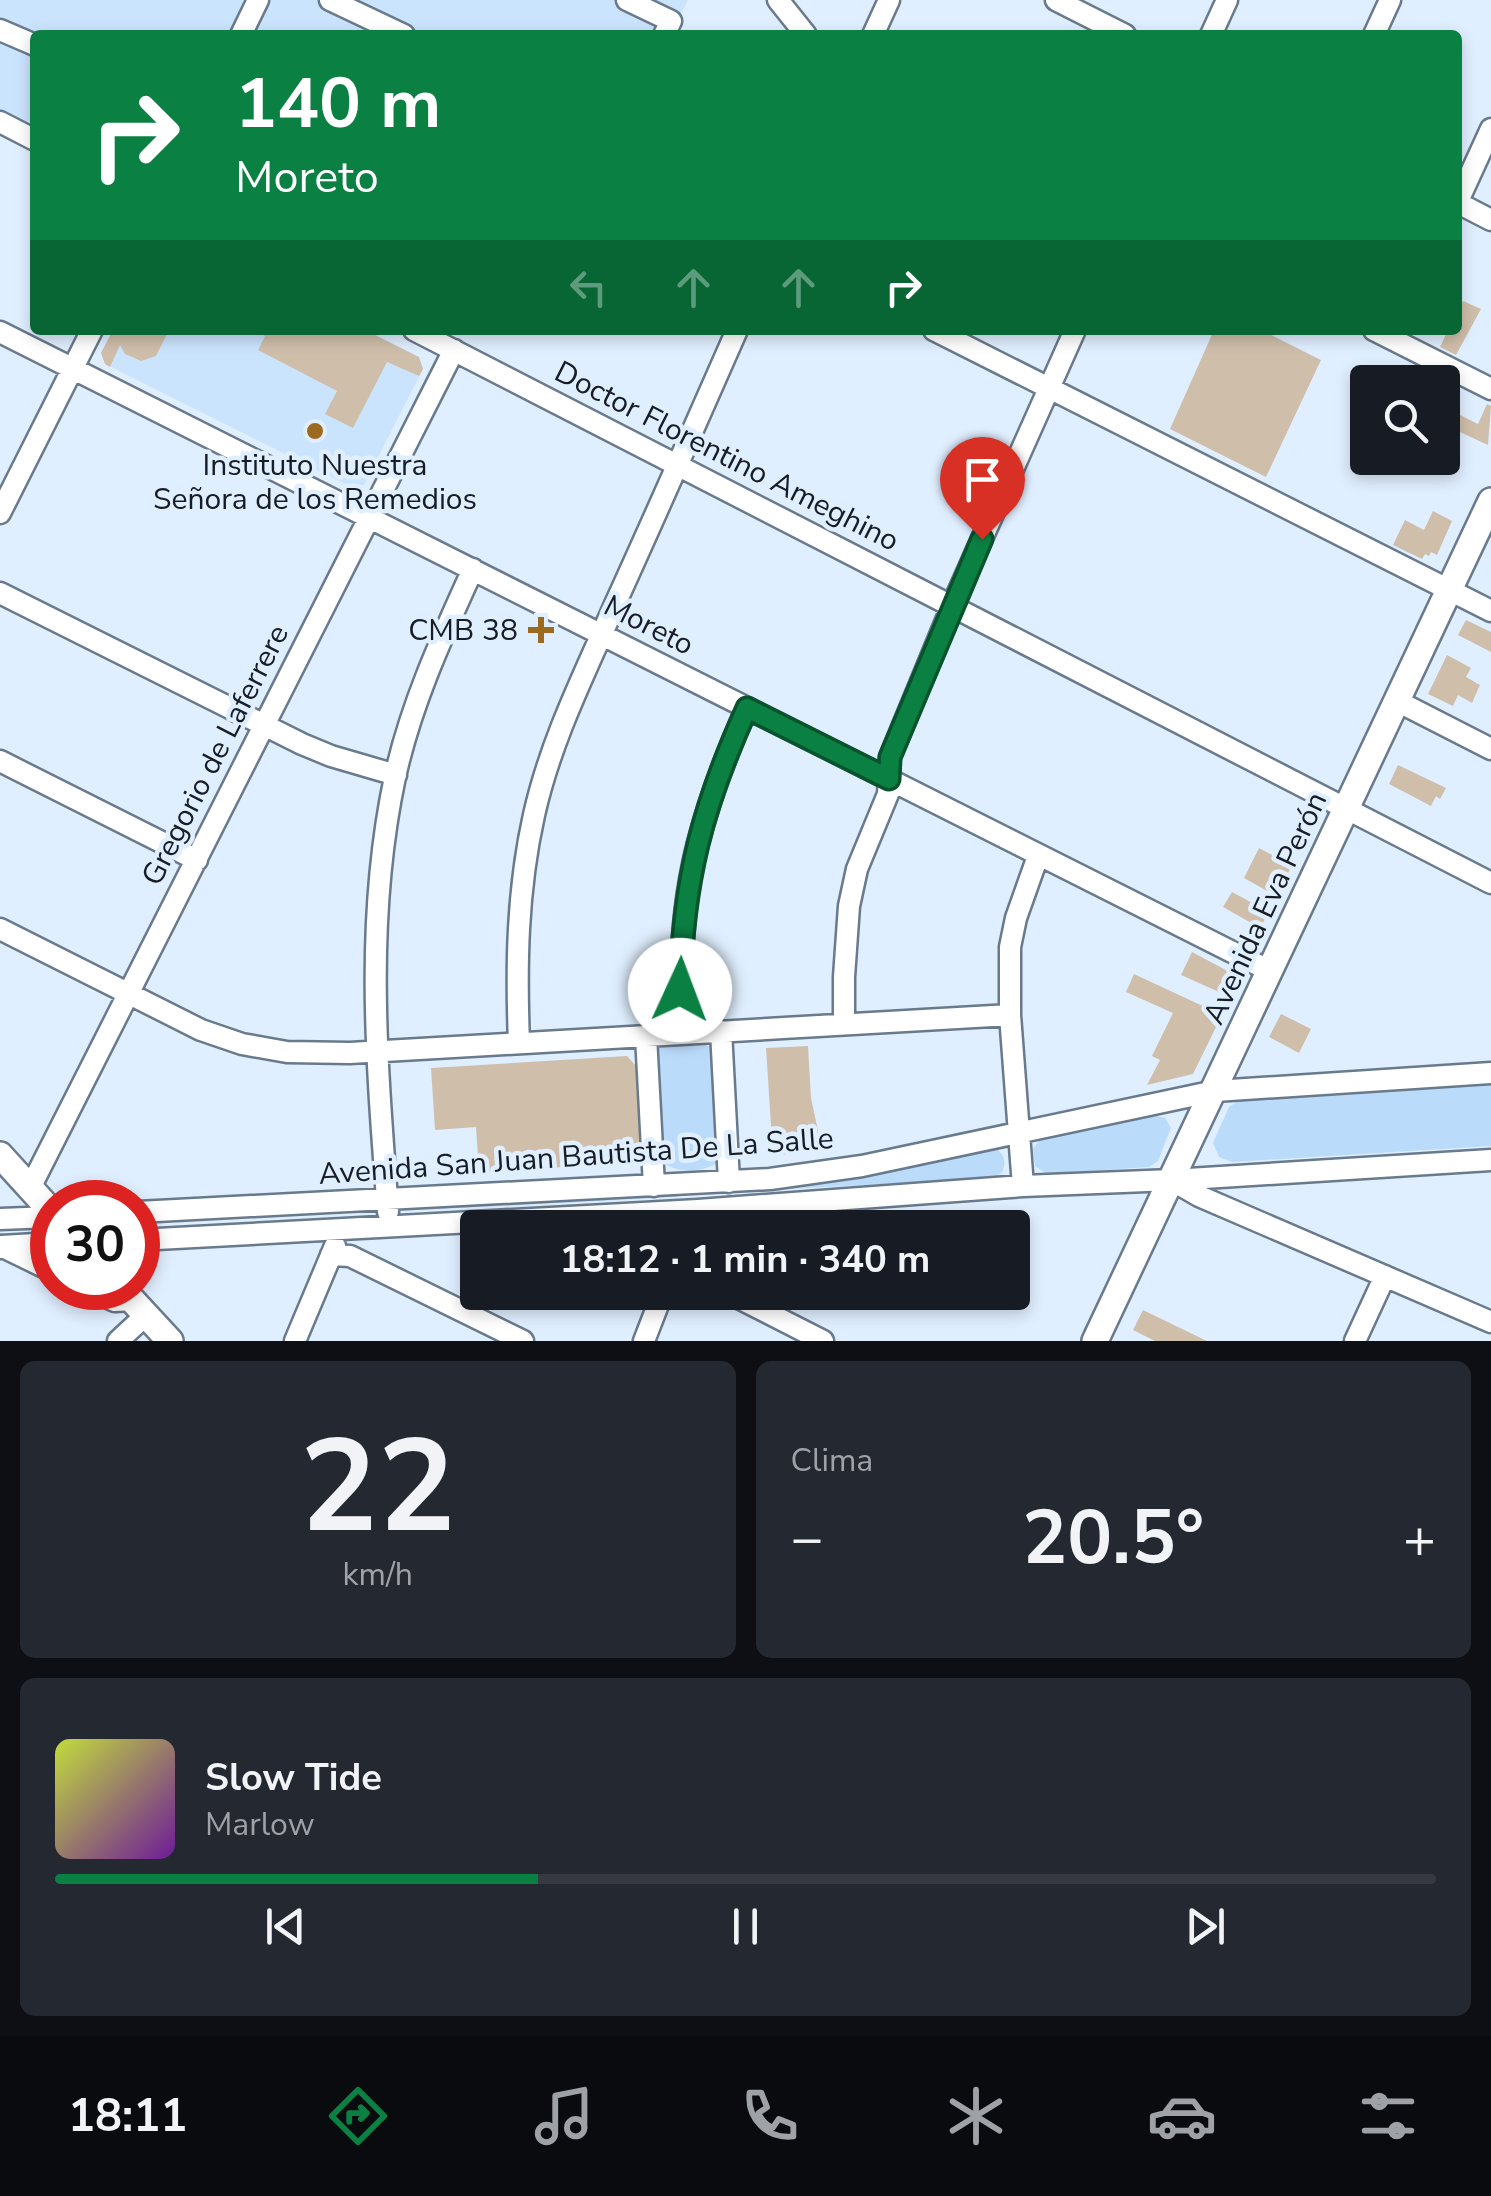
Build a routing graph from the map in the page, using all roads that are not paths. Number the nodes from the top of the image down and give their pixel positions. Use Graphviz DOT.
graph roads {
  1 [pos="258,0"];
  2 [pos="330,0"];
  3 [pos="627,0"];
  4 [pos="778,0"];
  5 [pos="889,0"];
  6 [pos="1056,0"];
  7 [pos="1227,0"];
  8 [pos="1390,0"];
  9 [pos="0,30"];
  10 [pos="243,30"];
  11 [pos="393,30"];
  12 [pos="666,30"];
  13 [pos="802,30"];
  14 [pos="875,30"];
  15 [pos="1115,30"];
  16 [pos="1212,30"];
  17 [pos="1376,30"];
  18 [pos="30,44"];
  19 [pos="0,122"];
  20 [pos="1491,130"];
  21 [pos="30,137"];
  22 [pos="1462,193"];
  23 [pos="1462,204"];
  24 [pos="1491,220"];
  25 [pos="0,332"];
  26 [pos="90,335"];
  27 [pos="424,335"];
  28 [pos="734,335"];
  29 [pos="944,335"];
  30 [pos="1073,335"];
  31 [pos="1384,335"];
  32 [pos="454,350"];
  33 [pos="73,369"];
  34 [pos="1049,388"];
  35 [pos="1491,389"];
  36 [pos="678,464"];
  37 [pos="1491,501"];
  38 [pos="0,513"];
  39 [pos="368,518"];
  40 [pos="472,569"];
  41 [pos="1450,591"];
  42 [pos="0,593"];
  43 [pos="952,606"];
  44 [pos="1491,612"];
  45 [pos="602,635"];
  46 [pos="1397,701"];
  47 [pos="747,708"];
  48 [pos="264,725"];
  49 [pos="1491,750"];
  50 [pos="0,761"];
  51 [pos="396,775"];
  52 [pos="889,779"];
  53 [pos="1347,810"];
  54 [pos="1038,856"];
  55 [pos="197,860"];
  56 [pos="1491,884"];
  57 [pos="0,929"];
  58 [pos="1270,971"];
  59 [pos="129,994"];
  60 [pos="1010,1015"];
  61 [pos="844,1024"];
  62 [pos="720,1032"];
  63 [pos="683,1034"];
  64 [pos="646,1036"];
  65 [pos="519,1043"];
  66 [pos="376,1051"];
  67 [pos="1491,1072"];
  68 [pos="1215,1091"];
  69 [pos="1018,1133"];
  70 [pos="0,1155"];
  71 [pos="1491,1160"];
  72 [pos="1258,1175"];
  73 [pos="34,1180"];
  74 [pos="1172,1180"];
  75 [pos="730,1182"];
  76 [pos="697,1184"];
  77 [pos="654,1186"];
  78 [pos="1022,1186"];
  79 [pos="30,1188"];
  80 [pos="386,1198"];
  81 [pos="355,1201"];
  82 [pos="695,1210"];
  83 [pos="776,1210"];
  84 [pos="160,1211"];
  85 [pos="30,1217"];
  86 [pos="1248,1217"];
  87 [pos="0,1219"];
  88 [pos="460,1220"];
  89 [pos="388,1224"];
  90 [pos="366,1226"];
  91 [pos="342,1227"];
  92 [pos="160,1239"];
  93 [pos="30,1245"];
  94 [pos="0,1246"];
  95 [pos="332,1255"];
  96 [pos="30,1260"];
  97 [pos="358,1260"];
  98 [pos="1384,1276"];
  99 [pos="130,1310"];
  100 [pos="141,1310"];
  101 [pos="656,1310"];
  102 [pos="762,1310"];
  103 [pos="1491,1322"];
  104 [pos="118,1341"];
  105 [pos="170,1341"];
  106 [pos="296,1341"];
  107 [pos="523,1341"];
  108 [pos="644,1341"];
  109 [pos="823,1341"];
  110 [pos="1095,1341"];
  111 [pos="1355,1341"];
  1 -- 10 [label="street"];
  2 -- 11 [label="street"];
  3 -- 12 [label="street"];
  4 -- 13 [label="street"];
  5 -- 14 [label="street"];
  6 -- 15 [label="street"];
  7 -- 16 [label="street"];
  8 -- 17 [label="street"];
  9 -- 18 [label="street"];
  19 -- 21 [label="street"];
  20 -- 22 [label="street"];
  23 -- 24 [label="street"];
  25 -- 33 [label="street, Moreto"];
  26 -- 33 [label="street"];
  27 -- 32 [label="street, Doctor Florentino Ameghino"];
  28 -- 36 [label="street"];
  29 -- 34 [label="street"];
  30 -- 34 [label="street"];
  31 -- 35 [label="street"];
  32 -- 36 [label="street, Doctor Florentino Ameghino"];
  32 -- 39 [label="street, Gregorio de Laferrere"];
  33 -- 38 [label="street"];
  33 -- 39 [label="street, Moreto"];
  34 -- 41 [label="street"];
  34 -- 43 [label="street"];
  36 -- 43 [label="street, Doctor Florentino Ameghino"];
  36 -- 45 [label="street"];
  37 -- 41 [label="main road, Avenida Eva Perón"];
  39 -- 40 [label="street, Moreto"];
  39 -- 48 [label="street, Gregorio de Laferrere"];
  40 -- 45 [label="street, Moreto"];
  40 -- 51 [label="street"];
  41 -- 44 [label="street"];
  41 -- 46 [label="main road, Avenida Eva Perón"];
  42 -- 48 [label="street"];
  43 -- 52 [label="street"];
  43 -- 53 [label="street, Doctor Florentino Ameghino"];
  45 -- 47 [label="street, Moreto"];
  45 -- 65 [label="street"];
  46 -- 49 [label="street"];
  46 -- 53 [label="main road, Avenida Eva Perón"];
  47 -- 52 [label="street, Moreto"];
  47 -- 63 [label="street"];
  48 -- 51 [label="street"];
  48 -- 55 [label="street, Gregorio de Laferrere"];
  50 -- 55 [label="street"];
  51 -- 66 [label="street"];
  52 -- 54 [label="street, Moreto"];
  52 -- 61 [label="street"];
  53 -- 56 [label="street, Doctor Florentino Ameghino"];
  53 -- 58 [label="main road, Avenida Eva Perón"];
  54 -- 58 [label="street, Moreto"];
  54 -- 60 [label="street"];
  55 -- 59 [label="street, Gregorio de Laferrere"];
  57 -- 59 [label="street"];
  58 -- 68 [label="main road, Avenida Eva Perón"];
  59 -- 66 [label="street"];
  59 -- 73 [label="street, Gregorio de Laferrere"];
  60 -- 61 [label="street"];
  60 -- 69 [label="street"];
  61 -- 62 [label="street"];
  62 -- 63 [label="street"];
  62 -- 75 [label="street"];
  63 -- 64 [label="street"];
  64 -- 65 [label="street"];
  64 -- 77 [label="street"];
  65 -- 66 [label="street"];
  66 -- 80 [label="street"];
  67 -- 68 [label="street, Avenida San Juan Bautista De La Salle"];
  68 -- 69 [label="street, Avenida San Juan Bautista De La Salle"];
  68 -- 74 [label="main road, Avenida Eva Perón"];
  69 -- 75 [label="street, Avenida San Juan Bautista De La Salle"];
  69 -- 78 [label="street"];
  70 -- 79 [label="main road"];
  71 -- 72 [label="street, Avenida San Juan Bautista De La Salle"];
  72 -- 74 [label="street, Avenida San Juan Bautista De La Salle"];
  72 -- 86 [label="street"];
  74 -- 78 [label="street, Avenida San Juan Bautista De La Salle"];
  74 -- 86 [label="street"];
  74 -- 110 [label="main road, Avenida Eva Perón"];
  75 -- 76 [label="street, Avenida San Juan Bautista De La Salle"];
  76 -- 77 [label="street, Avenida San Juan Bautista De La Salle"];
  76 -- 82 [label="street"];
  77 -- 80 [label="street, Avenida San Juan Bautista De La Salle"];
  78 -- 83 [label="street, Avenida San Juan Bautista De La Salle"];
  80 -- 81 [label="street, Avenida San Juan Bautista De La Salle"];
  80 -- 89 [label="street"];
  81 -- 84 [label="street, Avenida San Juan Bautista De La Salle"];
  81 -- 91 [label="street"];
  85 -- 87 [label="street"];
  86 -- 98 [label="street"];
  88 -- 89 [label="street, Avenida San Juan Bautista De La Salle"];
  89 -- 90 [label="street, Avenida San Juan Bautista De La Salle"];
  90 -- 91 [label="street, Avenida San Juan Bautista De La Salle"];
  90 -- 97 [label="street"];
  91 -- 92 [label="street, Avenida San Juan Bautista De La Salle"];
  91 -- 95 [label="street"];
  93 -- 94 [label="street"];
  94 -- 96 [label="street"];
  95 -- 97 [label="street"];
  95 -- 106 [label="street"];
  97 -- 107 [label="street"];
  98 -- 103 [label="street"];
  98 -- 111 [label="street"];
  99 -- 104 [label="street"];
  100 -- 105 [label="main road"];
  101 -- 108 [label="street"];
  102 -- 109 [label="street"];
}
